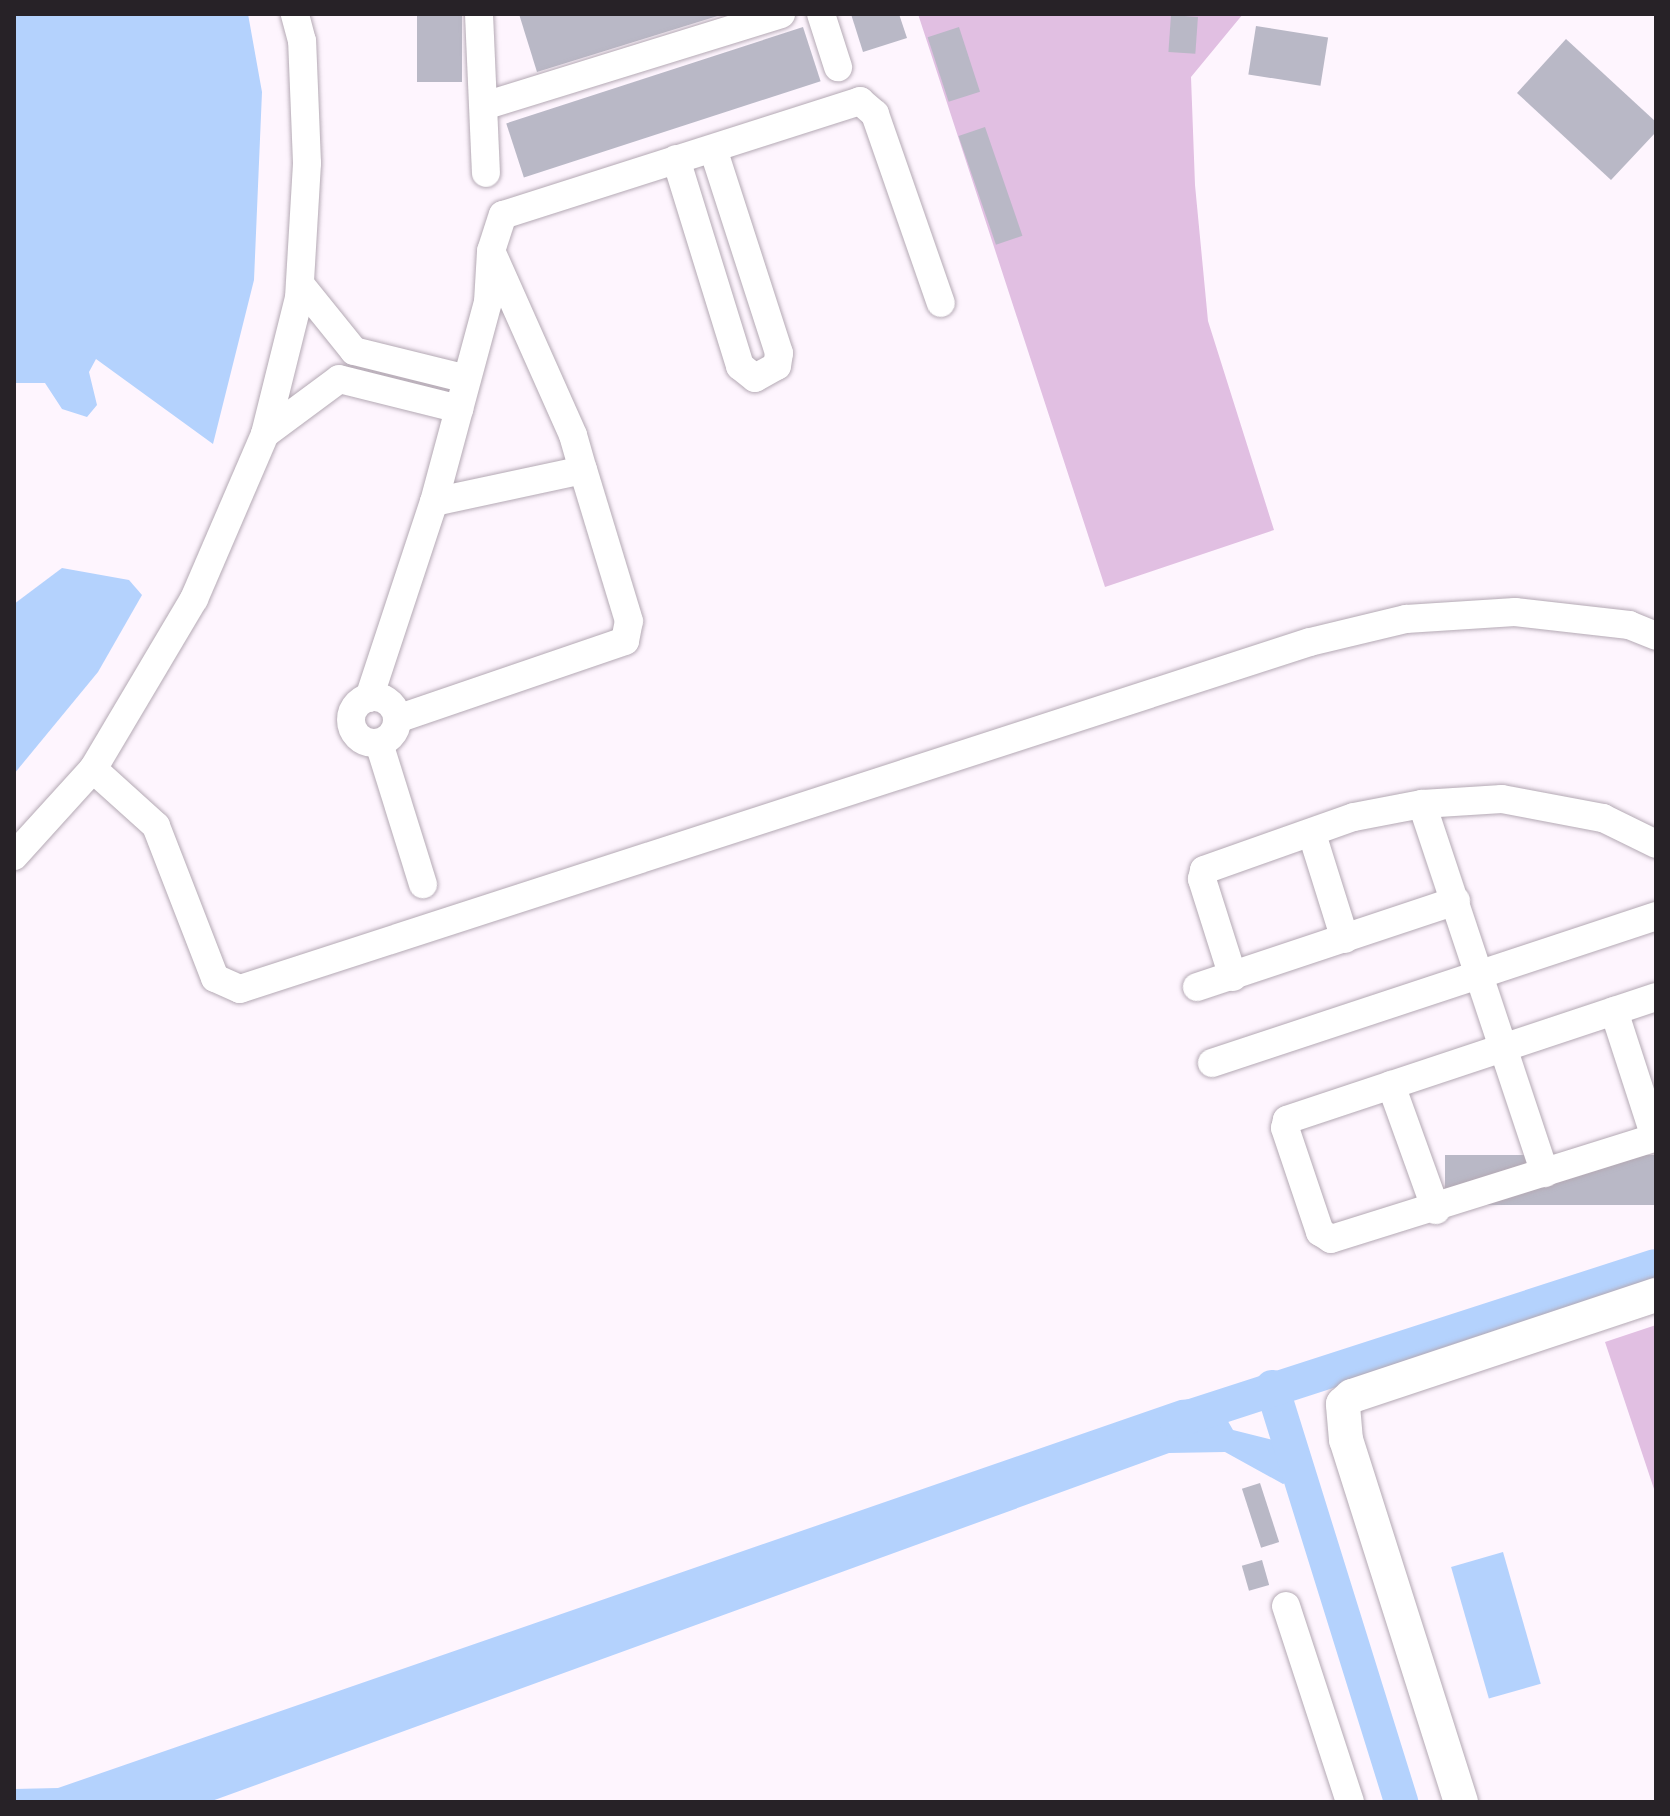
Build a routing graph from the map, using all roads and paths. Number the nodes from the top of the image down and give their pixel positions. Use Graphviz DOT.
graph roads {
  1 [pos="295,14"];
  2 [pos="479,14"];
  3 [pos="781,14"];
  4 [pos="821,14"];
  5 [pos="838,67"];
  6 [pos="484,106"];
  7 [pos="713,149"];
  8 [pos="676,159"];
  9 [pos="486,173"];
  10 [pos="491,251"];
  11 [pos="300,284"];
  12 [pos="941,303"];
  13 [pos="467,379"];
  14 [pos="459,409"];
  15 [pos="265,434"];
  16 [pos="583,470"];
  17 [pos="434,502"];
  18 [pos="1656,636"];
  19 [pos="369,698"];
  20 [pos="397,719"];
  21 [pos="379,743"];
  22 [pos="93,769"];
  23 [pos="1422,804"];
  24 [pos="1312,834"];
  25 [pos="1656,844"];
  26 [pos="14,856"];
  27 [pos="423,884"];
  28 [pos="1456,901"];
  29 [pos="1656,916"];
  30 [pos="1345,939"];
  31 [pos="1480,970"];
  32 [pos="1233,977"];
  33 [pos="1197,987"];
  34 [pos="1656,997"];
  35 [pos="1614,1011"];
  36 [pos="1505,1047"];
  37 [pos="1212,1063"];
  38 [pos="1391,1085"];
  39 [pos="1656,1137"];
  40 [pos="1545,1173"];
  41 [pos="1436,1210"];
  42 [pos="1656,1295"];
  43 [pos="1286,1606"];
  44 [pos="1350,1802"];
  45 [pos="1461,1802"];
  1 -- 11 [label="street"];
  2 -- 6 [label="street"];
  3 -- 6 [label="street"];
  4 -- 5 [label="street"];
  6 -- 9 [label="street"];
  7 -- 8 [label="street"];
  7 -- 8 [label="street"];
  7 -- 12 [label="street"];
  8 -- 10 [label="street"];
  10 -- 13 [label="street"];
  10 -- 16 [label="street"];
  11 -- 13 [label="street"];
  11 -- 15 [label="street"];
  13 -- 14 [label="street"];
  14 -- 15 [label="street"];
  14 -- 17 [label="street"];
  15 -- 22 [label="street"];
  16 -- 17 [label="street"];
  16 -- 20 [label="street"];
  17 -- 19 [label="street"];
  18 -- 22 [label="street"];
  19 -- 20 [label="street"];
  19 -- 21 [label="street"];
  20 -- 21 [label="street"];
  21 -- 27 [label="street"];
  22 -- 26 [label="street"];
  23 -- 24 [label="street"];
  23 -- 25 [label="street"];
  23 -- 28 [label="street"];
  24 -- 30 [label="street"];
  24 -- 32 [label="street"];
  28 -- 30 [label="street"];
  28 -- 31 [label="street"];
  29 -- 31 [label="street"];
  30 -- 32 [label="street"];
  31 -- 36 [label="street"];
  31 -- 37 [label="street"];
  32 -- 33 [label="street"];
  34 -- 35 [label="street"];
  35 -- 36 [label="street"];
  35 -- 39 [label="street"];
  36 -- 38 [label="street"];
  36 -- 40 [label="street"];
  38 -- 41 [label="street"];
  38 -- 41 [label="street"];
  39 -- 40 [label="street"];
  40 -- 41 [label="street"];
  42 -- 45 [label="main road"];
  43 -- 44 [label="street"];
}
